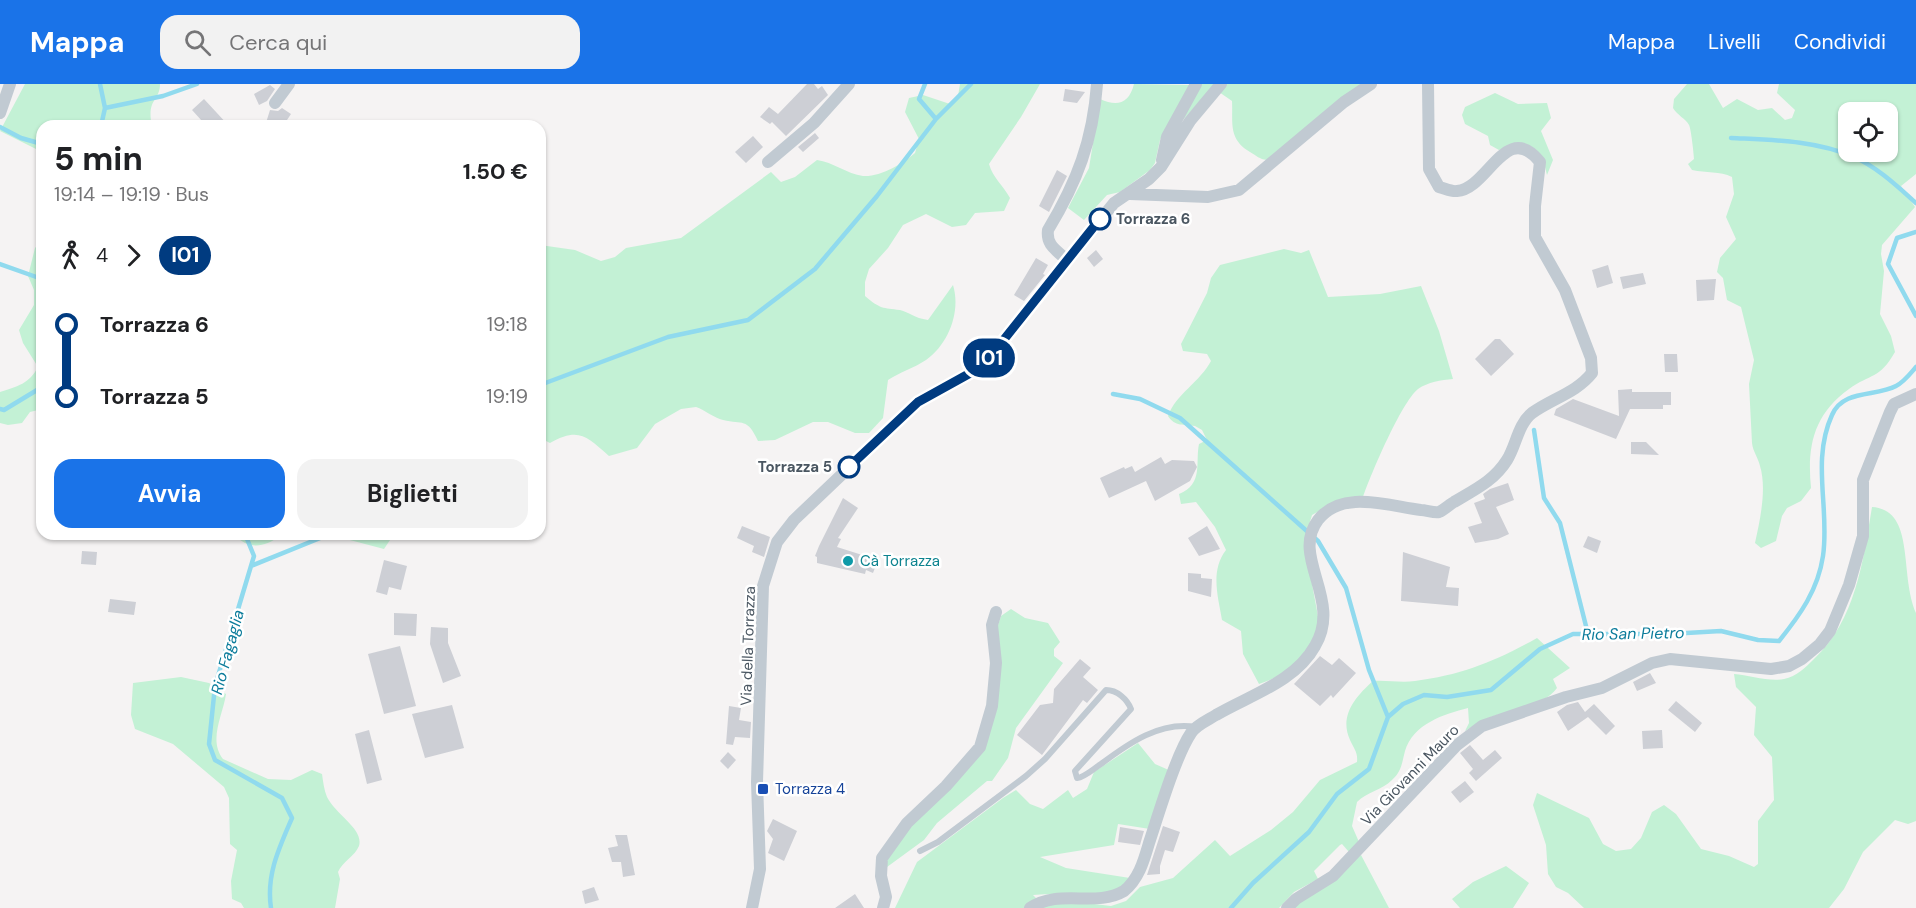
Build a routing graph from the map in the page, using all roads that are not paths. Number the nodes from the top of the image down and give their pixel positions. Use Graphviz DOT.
graph roads {
  1 [pos="10,84"];
  2 [pos="289,84"];
  3 [pos="849,84"];
  4 [pos="1097,84"];
  5 [pos="1196,84"];
  6 [pos="1221,84"];
  7 [pos="1371,84"];
  8 [pos="1428,84"];
  9 [pos="275,103"];
  10 [pos="0,113"];
  11 [pos="768,162"];
  12 [pos="1161,167"];
  13 [pos="1130,194"];
  14 [pos="1066,259"];
  15 [pos="1916,394"];
  16 [pos="996,612"];
  17 [pos="1196,727"];
  18 [pos="920,851"];
  19 [pos="752,908"];
  20 [pos="883,908"];
  21 [pos="1030,908"];
  22 [pos="1287,908"];
  1 -- 10 [label="street"];
  2 -- 9 [label="street"];
  3 -- 11 [label="street"];
  4 -- 14 [label="street"];
  5 -- 12 [label="street"];
  6 -- 12 [label="street, Via della Torrazza"];
  7 -- 13 [label="street"];
  8 -- 17 [label="street"];
  12 -- 13 [label="street, Via della Torrazza"];
  13 -- 14 [label="street, Via della Torrazza"];
  14 -- 19 [label="street, Via della Torrazza"];
  15 -- 22 [label="street, Via Giovanni Mauro"];
  16 -- 20 [label="street"];
  17 -- 18 [label="lane"];
  17 -- 21 [label="street"];
}
